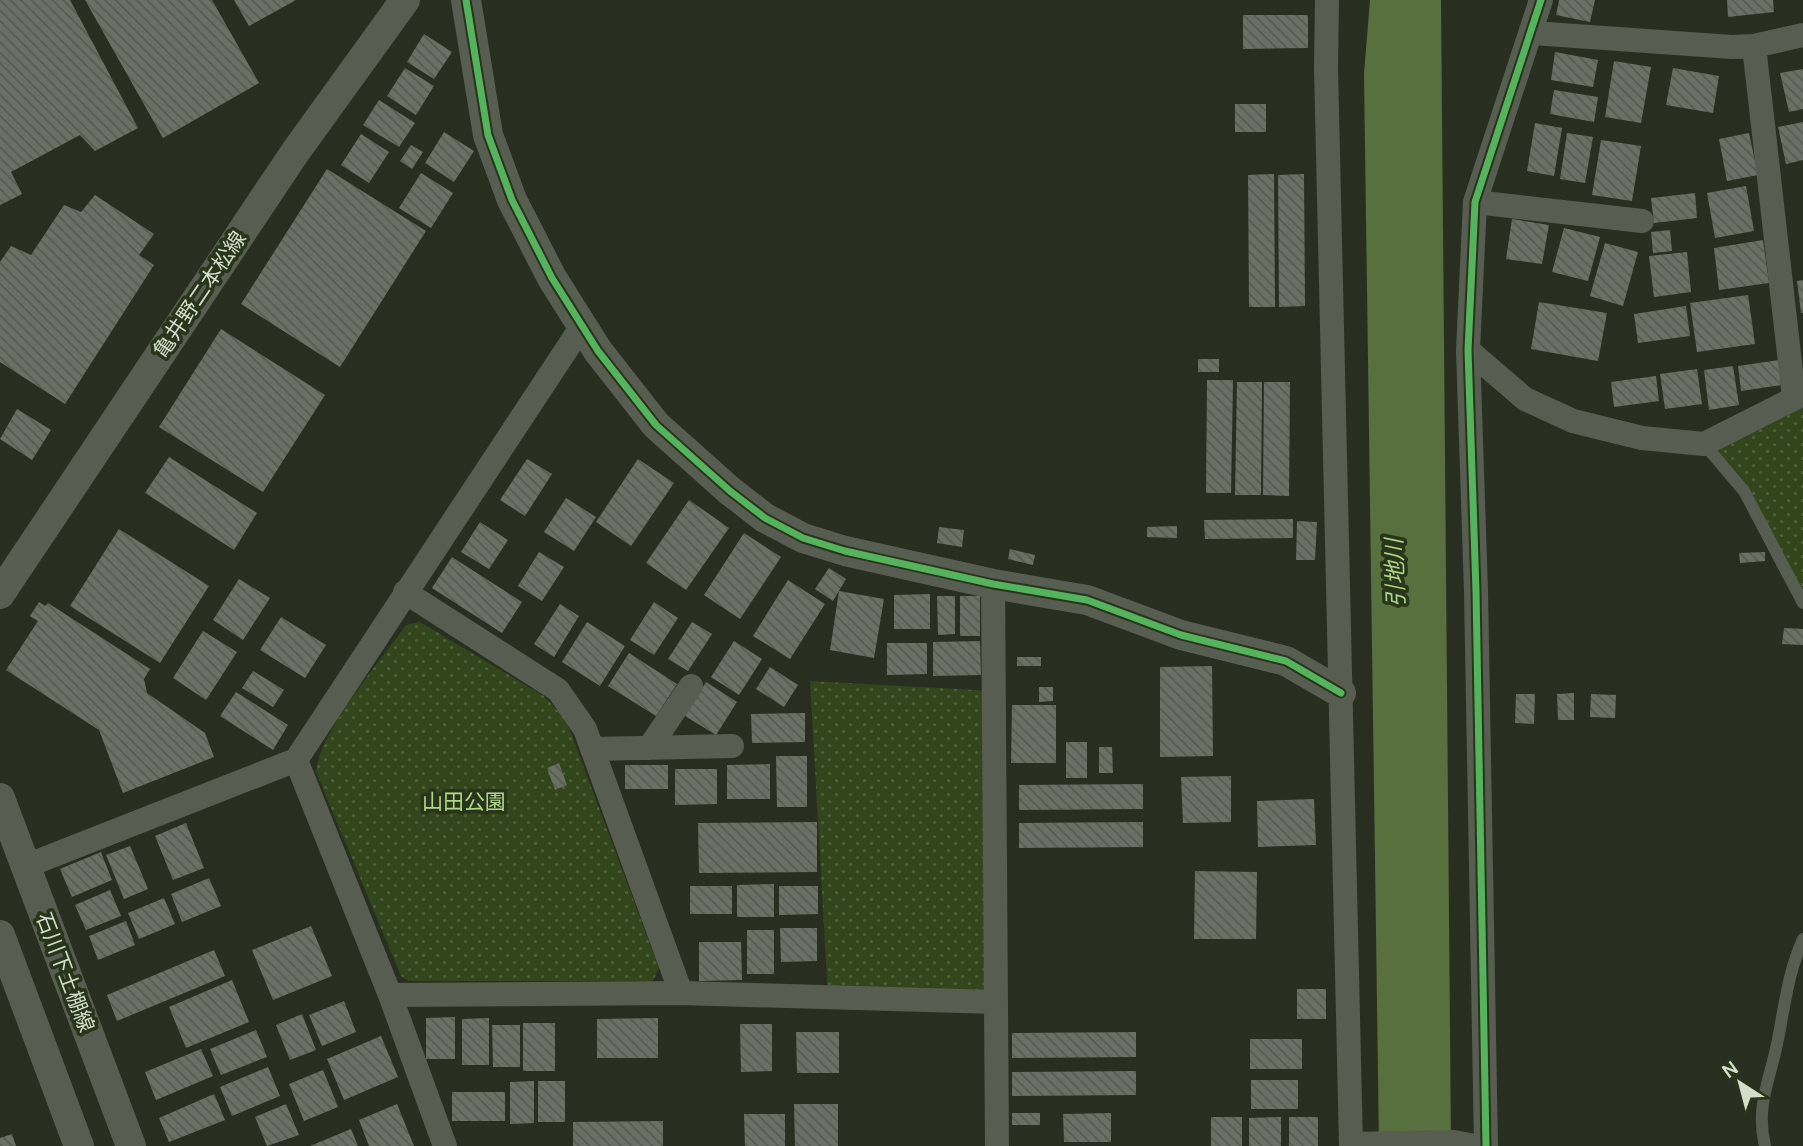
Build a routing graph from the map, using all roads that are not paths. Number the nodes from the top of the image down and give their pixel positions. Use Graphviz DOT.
graph roads {
  1 [pos="405,0"];
  2 [pos="467,0"];
  3 [pos="1327,0"];
  4 [pos="1541,0"];
  5 [pos="1533,33"];
  6 [pos="1803,35"];
  7 [pos="1754,46"];
  8 [pos="1475,202"];
  9 [pos="1642,221"];
  10 [pos="582,326"];
  11 [pos="1468,350"];
  12 [pos="1799,396"];
  13 [pos="1704,444"];
  14 [pos="993,584"];
  15 [pos="405,592"];
  16 [pos="0,594"];
  17 [pos="1803,603"];
  18 [pos="691,686"];
  19 [pos="1341,693"];
  20 [pos="732,746"];
  21 [pos="649,748"];
  22 [pos="592,749"];
  23 [pos="296,760"];
  24 [pos="0,798"];
  25 [pos="26,866"];
  26 [pos="0,935"];
  27 [pos="1803,939"];
  28 [pos="681,993"];
  29 [pos="390,995"];
  30 [pos="996,1002"];
  31 [pos="1464,1144"];
  32 [pos="1358,1145"];
  33 [pos="79,1146"];
  34 [pos="131,1146"];
  35 [pos="446,1146"];
  36 [pos="997,1146"];
  37 [pos="1486,1146"];
  38 [pos="1765,1146"];
  1 -- 16 [label="street, 亀井野二本松線"];
  2 -- 10 [label="street"];
  3 -- 19 [label="street"];
  4 -- 5 [label="street"];
  5 -- 7 [label="street"];
  5 -- 8 [label="street"];
  6 -- 7 [label="street"];
  7 -- 12 [label="street"];
  8 -- 9 [label="street"];
  8 -- 11 [label="street"];
  10 -- 14 [label="street"];
  10 -- 15 [label="street"];
  11 -- 13 [label="street"];
  11 -- 37 [label="street"];
  12 -- 13 [label="street"];
  13 -- 17 [label="lane"];
  14 -- 19 [label="street"];
  14 -- 30 [label="street"];
  15 -- 22 [label="street"];
  15 -- 23 [label="street"];
  18 -- 21 [label="street"];
  19 -- 32 [label="street"];
  20 -- 21 [label="street"];
  21 -- 22 [label="street"];
  22 -- 28 [label="street"];
  23 -- 25 [label="street"];
  23 -- 29 [label="street"];
  24 -- 25 [label="street, 石川下土棚線"];
  25 -- 34 [label="street, 石川下土棚線"];
  26 -- 33 [label="street"];
  27 -- 38 [label="lane"];
  28 -- 29 [label="street"];
  28 -- 30 [label="street"];
  29 -- 35 [label="street"];
  30 -- 36 [label="street"];
  31 -- 32 [label="street"];
}
